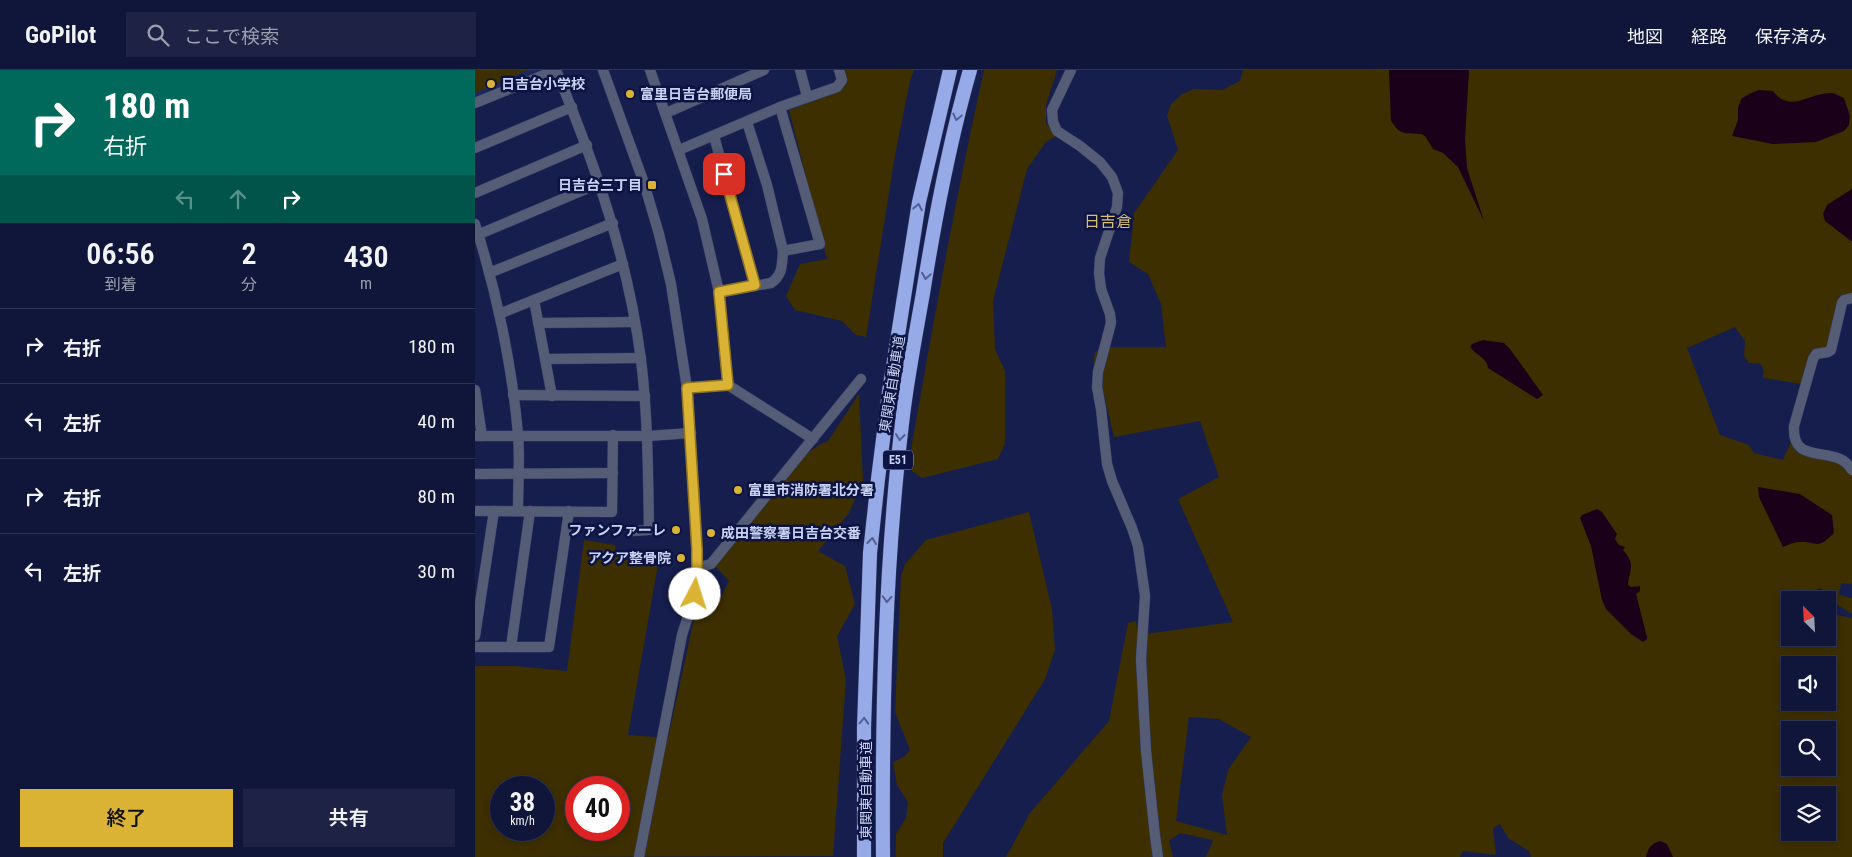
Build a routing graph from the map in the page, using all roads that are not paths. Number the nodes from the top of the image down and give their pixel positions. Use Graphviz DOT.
graph roads {
  1 [pos="556,70"];
  2 [pos="603,70"];
  3 [pos="764,70"];
  4 [pos="800,70"];
  5 [pos="839,70"];
  6 [pos="950,70"];
  7 [pos="970,70"];
  8 [pos="1071,70"];
  9 [pos="654,71"];
  10 [pos="807,96"];
  11 [pos="475,103"];
  12 [pos="572,107"];
  13 [pos="781,107"];
  14 [pos="666,113"];
  15 [pos="747,122"];
  16 [pos="713,136"];
  17 [pos="587,145"];
  18 [pos="475,148"];
  19 [pos="679,150"];
  20 [pos="600,183"];
  21 [pos="475,193"];
  22 [pos="613,223"];
  23 [pos="475,224"];
  24 [pos="477,236"];
  25 [pos="783,251"];
  26 [pos="623,264"];
  27 [pos="489,273"];
  28 [pos="755,285"];
  29 [pos="719,292"];
  30 [pos="1852,298"];
  31 [pos="534,300"];
  32 [pos="499,314"];
  33 [pos="634,322"];
  34 [pos="538,323"];
  35 [pos="641,358"];
  36 [pos="545,359"];
  37 [pos="861,379"];
  38 [pos="728,385"];
  39 [pos="687,388"];
  40 [pos="475,390"];
  41 [pos="513,395"];
  42 [pos="552,396"];
  43 [pos="645,396"];
  44 [pos="691,433"];
  45 [pos="613,435"];
  46 [pos="478,436"];
  47 [pos="518,436"];
  48 [pos="648,436"];
  49 [pos="813,439"];
  50 [pos="1852,470"];
  51 [pos="518,473"];
  52 [pos="613,473"];
  53 [pos="475,474"];
  54 [pos="475,511"];
  55 [pos="494,511"];
  56 [pos="518,511"];
  57 [pos="530,511"];
  58 [pos="569,511"];
  59 [pos="632,530"];
  60 [pos="697,568"];
  61 [pos="475,636"];
  62 [pos="475,647"];
  63 [pos="511,647"];
  64 [pos="639,857"];
  65 [pos="864,857"];
  66 [pos="883,857"];
  67 [pos="1159,857"];
  1 -- 11 [label="street"];
  1 -- 12 [label="street"];
  2 -- 39 [label="street"];
  3 -- 14 [label="street"];
  4 -- 10 [label="street"];
  5 -- 10 [label="street"];
  65 -- 6 [label="highway, 東関東自動車道 / E51, one-way"];
  7 -- 66 [label="highway, 東関東自動車道 / E51, one-way"];
  8 -- 67 [label="street"];
  9 -- 14 [label="street"];
  10 -- 13 [label="street"];
  12 -- 17 [label="street"];
  12 -- 18 [label="street"];
  13 -- 15 [label="street"];
  13 -- 25 [label="street"];
  14 -- 19 [label="street"];
  15 -- 16 [label="street"];
  15 -- 25 [label="street"];
  16 -- 19 [label="street"];
  16 -- 28 [label="street"];
  17 -- 20 [label="street"];
  17 -- 21 [label="street"];
  19 -- 29 [label="street"];
  20 -- 22 [label="street"];
  20 -- 24 [label="street"];
  22 -- 26 [label="street"];
  22 -- 27 [label="street"];
  23 -- 24 [label="street"];
  24 -- 27 [label="street"];
  25 -- 28 [label="street"];
  26 -- 31 [label="street"];
  26 -- 33 [label="street"];
  27 -- 32 [label="street"];
  28 -- 29 [label="street"];
  29 -- 38 [label="street"];
  30 -- 50 [label="street"];
  31 -- 32 [label="street"];
  31 -- 34 [label="street"];
  32 -- 41 [label="street"];
  33 -- 34 [label="street"];
  33 -- 35 [label="street"];
  34 -- 36 [label="street"];
  35 -- 36 [label="street"];
  35 -- 43 [label="street"];
  36 -- 42 [label="street"];
  37 -- 49 [label="street"];
  38 -- 39 [label="street"];
  38 -- 49 [label="street"];
  39 -- 44 [label="street"];
  40 -- 46 [label="street"];
  41 -- 42 [label="street"];
  41 -- 47 [label="street"];
  42 -- 43 [label="street"];
  43 -- 48 [label="street"];
  44 -- 48 [label="street"];
  44 -- 60 [label="street"];
  45 -- 47 [label="street"];
  45 -- 48 [label="street"];
  45 -- 52 [label="street"];
  46 -- 47 [label="street"];
  47 -- 51 [label="street"];
  48 -- 59 [label="street"];
  49 -- 60 [label="street"];
  51 -- 52 [label="street"];
  51 -- 53 [label="street"];
  51 -- 56 [label="street"];
  52 -- 58 [label="street"];
  54 -- 55 [label="street"];
  55 -- 56 [label="street"];
  55 -- 61 [label="street"];
  56 -- 57 [label="street"];
  57 -- 58 [label="street"];
  57 -- 63 [label="street"];
  58 -- 63 [label="street"];
  60 -- 64 [label="street"];
  62 -- 63 [label="street"];
}
